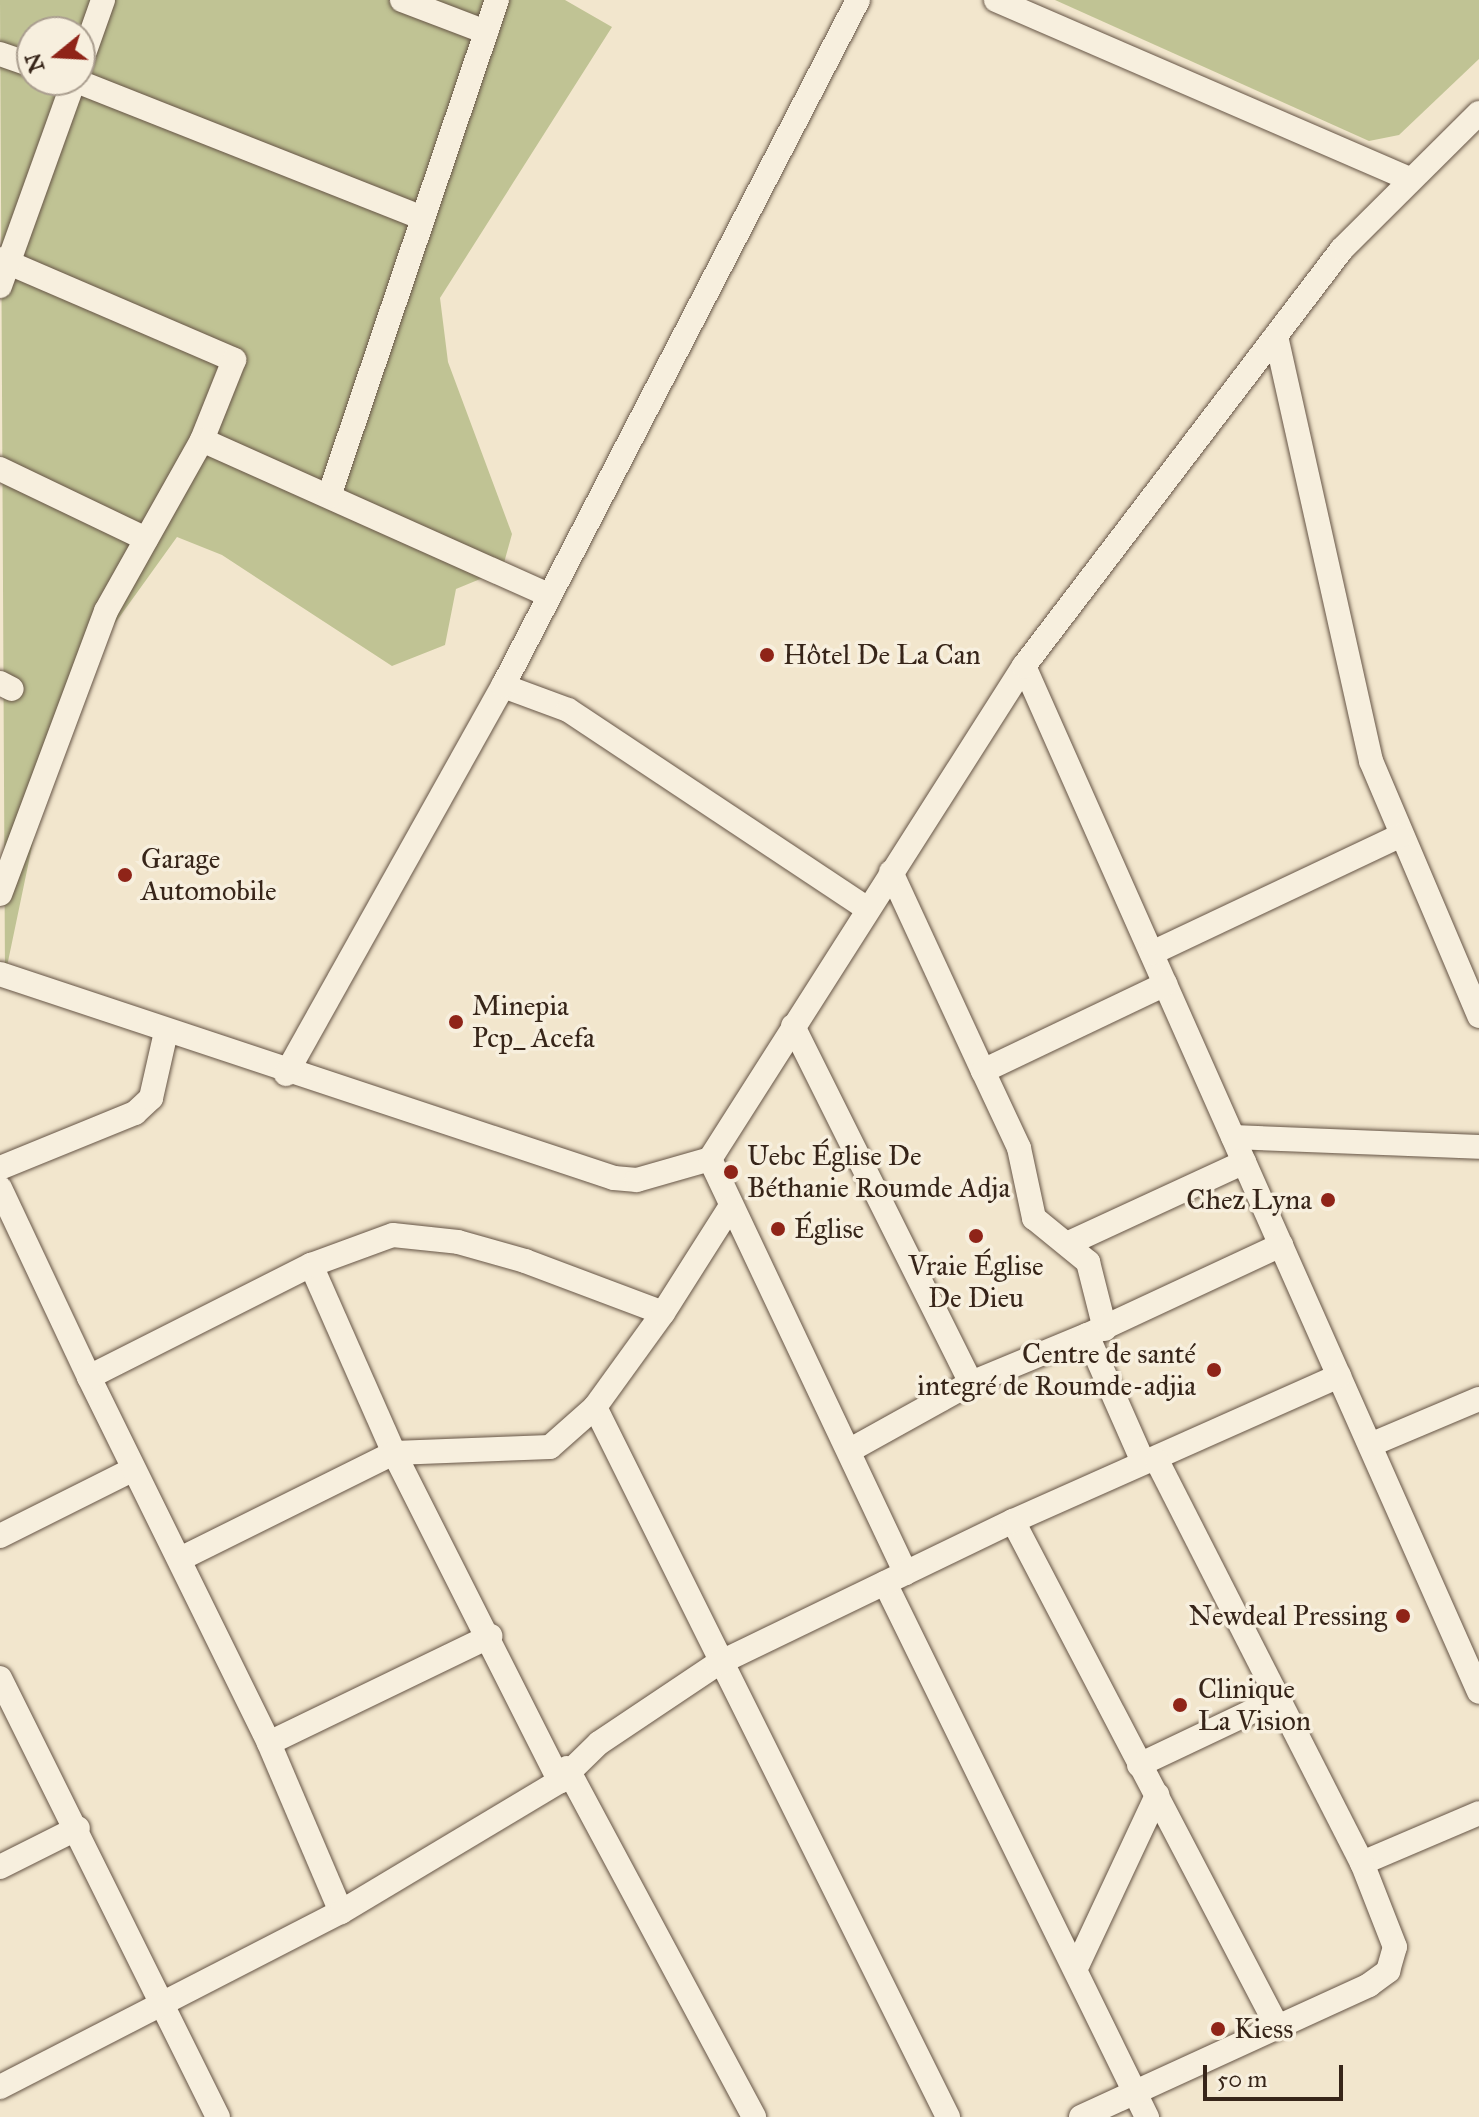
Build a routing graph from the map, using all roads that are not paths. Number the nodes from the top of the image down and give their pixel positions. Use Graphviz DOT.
graph roads {
  1 [pos="103,0"];
  2 [pos="402,0"];
  3 [pos="497,0"];
  4 [pos="858,0"];
  5 [pos="996,0"];
  6 [pos="96,20"];
  7 [pos="486,32"];
  8 [pos="96,89"];
  9 [pos="68,96"];
  10 [pos="1479,113"];
  11 [pos="1407,178"];
  12 [pos="423,218"];
  13 [pos="3,269"];
  14 [pos="1276,336"];
  15 [pos="202,440"];
  16 [pos="0,469"];
  17 [pos="329,496"];
  18 [pos="146,539"];
  19 [pos="549,595"];
  20 [pos="1024,666"];
  21 [pos="503,686"];
  22 [pos="1400,836"];
  23 [pos="891,872"];
  24 [pos="0,894"];
  25 [pos="868,909"];
  26 [pos="1152,953"];
  27 [pos="0,974"];
  28 [pos="1165,984"];
  29 [pos="1479,1016"];
  30 [pos="793,1026"];
  31 [pos="166,1032"];
  32 [pos="983,1071"];
  33 [pos="286,1074"];
  34 [pos="1233,1137"];
  35 [pos="1479,1147"];
  36 [pos="710,1159"];
  37 [pos="1244,1162"];
  38 [pos="0,1168"];
  39 [pos="0,1188"];
  40 [pos="729,1209"];
  41 [pos="1069,1243"];
  42 [pos="1281,1245"];
  43 [pos="311,1265"];
  44 [pos="663,1313"];
  45 [pos="1096,1332"];
  46 [pos="1339,1376"];
  47 [pos="89,1377"];
  48 [pos="971,1383"];
  49 [pos="1479,1399"];
  50 [pos="595,1407"];
  51 [pos="1370,1445"];
  52 [pos="852,1449"];
  53 [pos="394,1453"];
  54 [pos="1150,1461"];
  55 [pos="132,1470"];
  56 [pos="1013,1521"];
  57 [pos="0,1536"];
  58 [pos="180,1559"];
  59 [pos="896,1578"];
  60 [pos="490,1636"];
  61 [pos="717,1664"];
  62 [pos="0,1678"];
  63 [pos="1479,1692"];
  64 [pos="1276,1700"];
  65 [pos="269,1743"];
  66 [pos="1139,1765"];
  67 [pos="564,1774"];
  68 [pos="1157,1795"];
  69 [pos="1479,1813"];
  70 [pos="78,1828"];
  71 [pos="1362,1863"];
  72 [pos="0,1867"];
  73 [pos="341,1912"];
  74 [pos="1078,1964"];
  75 [pos="160,2002"];
  76 [pos="1277,2026"];
  77 [pos="0,2087"];
  78 [pos="1138,2090"];
  79 [pos="218,2117"];
  80 [pos="754,2117"];
  81 [pos="948,2117"];
  82 [pos="1081,2117"];
  83 [pos="1147,2117"];
  1 -- 6 [label="street"];
  2 -- 7 [label="street"];
  3 -- 7 [label="street"];
  4 -- 19 [label="street"];
  5 -- 11 [label="street"];
  7 -- 12 [label="street"];
  8 -- 12 [label="street"];
  9 -- 13 [label="street"];
  10 -- 11 [label="street"];
  11 -- 14 [label="street"];
  12 -- 17 [label="street"];
  13 -- 15 [label="street"];
  14 -- 20 [label="street"];
  14 -- 22 [label="street"];
  15 -- 17 [label="street"];
  15 -- 18 [label="street"];
  16 -- 18 [label="street"];
  17 -- 19 [label="street"];
  18 -- 24 [label="street"];
  19 -- 21 [label="street"];
  20 -- 23 [label="street"];
  20 -- 26 [label="street"];
  21 -- 25 [label="street"];
  21 -- 33 [label="street"];
  22 -- 26 [label="street"];
  22 -- 29 [label="street"];
  23 -- 25 [label="street"];
  23 -- 32 [label="street"];
  25 -- 30 [label="street"];
  26 -- 28 [label="street"];
  27 -- 31 [label="street"];
  28 -- 32 [label="street"];
  28 -- 34 [label="street"];
  30 -- 36 [label="street"];
  30 -- 48 [label="street"];
  31 -- 33 [label="street"];
  31 -- 38 [label="street"];
  32 -- 41 [label="street"];
  33 -- 36 [label="street"];
  34 -- 35 [label="street"];
  34 -- 37 [label="street"];
  36 -- 40 [label="street"];
  37 -- 41 [label="street"];
  37 -- 42 [label="street"];
  39 -- 47 [label="street"];
  40 -- 44 [label="street"];
  40 -- 52 [label="street"];
  41 -- 45 [label="street"];
  42 -- 45 [label="street"];
  42 -- 46 [label="street"];
  43 -- 44 [label="street"];
  43 -- 47 [label="street"];
  43 -- 53 [label="street"];
  44 -- 50 [label="street"];
  45 -- 48 [label="street"];
  45 -- 54 [label="street"];
  46 -- 51 [label="street"];
  46 -- 54 [label="street"];
  47 -- 55 [label="street"];
  48 -- 52 [label="street"];
  49 -- 51 [label="street"];
  50 -- 53 [label="street"];
  50 -- 61 [label="street"];
  51 -- 63 [label="street"];
  52 -- 59 [label="street"];
  53 -- 58 [label="street"];
  53 -- 60 [label="street"];
  54 -- 56 [label="street"];
  54 -- 64 [label="street"];
  55 -- 57 [label="street"];
  55 -- 58 [label="street"];
  56 -- 59 [label="street"];
  56 -- 66 [label="street"];
  58 -- 65 [label="street"];
  59 -- 61 [label="street"];
  59 -- 74 [label="street"];
  60 -- 65 [label="street"];
  60 -- 67 [label="street"];
  61 -- 67 [label="street"];
  61 -- 81 [label="street"];
  62 -- 70 [label="street"];
  64 -- 66 [label="street"];
  64 -- 71 [label="street"];
  65 -- 73 [label="street"];
  66 -- 68 [label="street"];
  67 -- 73 [label="street"];
  67 -- 80 [label="street"];
  68 -- 74 [label="street"];
  68 -- 76 [label="street"];
  69 -- 71 [label="street"];
  70 -- 72 [label="street"];
  70 -- 75 [label="street"];
  71 -- 76 [label="street"];
  73 -- 75 [label="street"];
  74 -- 78 [label="street"];
  75 -- 77 [label="street"];
  75 -- 79 [label="street"];
  76 -- 78 [label="street"];
  78 -- 82 [label="street"];
  78 -- 83 [label="street"];
}
